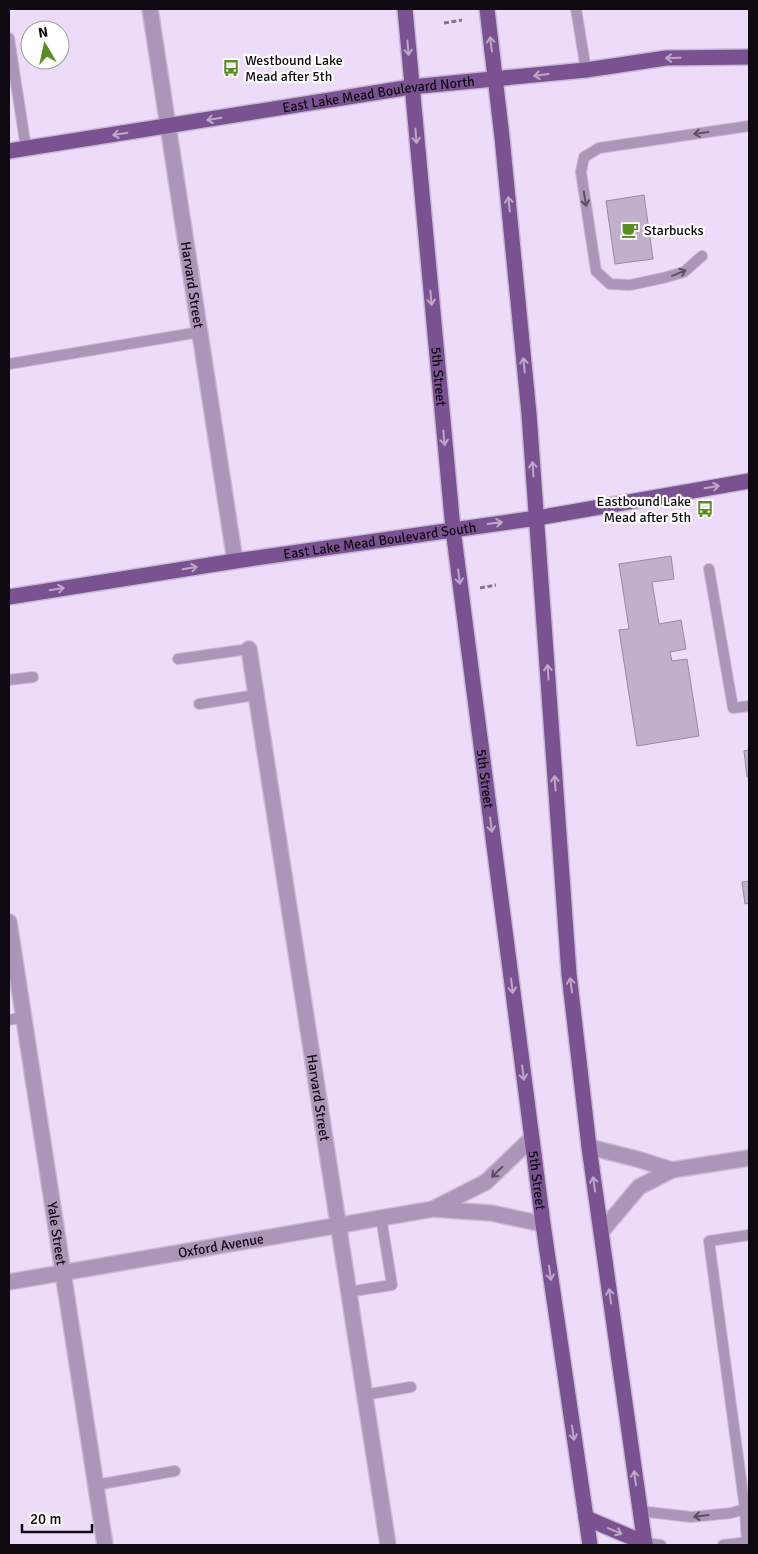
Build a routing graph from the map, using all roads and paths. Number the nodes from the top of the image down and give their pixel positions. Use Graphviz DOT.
graph roads {
  1 [pos="150,9"];
  2 [pos="405,9"];
  3 [pos="487,9"];
  4 [pos="576,9"];
  5 [pos="462,20"];
  6 [pos="444,23"];
  7 [pos="9,38"];
  8 [pos="749,57"];
  9 [pos="586,70"];
  10 [pos="495,80"];
  11 [pos="411,87"];
  12 [pos="168,126"];
  13 [pos="749,126"];
  14 [pos="26,148"];
  15 [pos="9,150"];
  16 [pos="702,256"];
  17 [pos="200,332"];
  18 [pos="9,364"];
  19 [pos="749,481"];
  20 [pos="537,518"];
  21 [pos="453,529"];
  22 [pos="235,561"];
  23 [pos="710,569"];
  24 [pos="496,584"];
  25 [pos="474,589"];
  26 [pos="11,598"];
  27 [pos="249,649"];
  28 [pos="178,659"];
  29 [pos="33,677"];
  30 [pos="9,680"];
  31 [pos="256,695"];
  32 [pos="199,704"];
  33 [pos="749,706"];
  34 [pos="9,922"];
  35 [pos="16,1019"];
  36 [pos="532,1138"];
  37 [pos="589,1147"];
  38 [pos="749,1158"];
  39 [pos="672,1170"];
  40 [pos="433,1209"];
  41 [pos="381,1217"];
  42 [pos="337,1224"];
  43 [pos="543,1224"];
  44 [pos="601,1232"];
  45 [pos="749,1235"];
  46 [pos="63,1273"];
  47 [pos="9,1282"];
  48 [pos="348,1292"];
  49 [pos="411,1387"];
  50 [pos="364,1395"];
  51 [pos="175,1471"];
  52 [pos="96,1486"];
  53 [pos="747,1508"];
  54 [pos="640,1511"];
  55 [pos="586,1518"];
  56 [pos="748,1543"];
  57 [pos="645,1544"];
  58 [pos="105,1545"];
  59 [pos="388,1545"];
  60 [pos="590,1545"];
  61 [pos="661,1545"];
  62 [pos="723,1545"];
  1 -- 12 [label="street, Harvard Street"];
  2 -- 11 [label="main road, 5th Street, one-way"];
  10 -- 3 [label="main road, one-way"];
  4 -- 9 [label="lane"];
  5 -- 6 [label="path"];
  7 -- 14 [label="lane"];
  8 -- 9 [label="main road, East Lake Mead Boulevard North, one-way"];
  9 -- 10 [label="main road, East Lake Mead Boulevard North, one-way"];
  10 -- 11 [label="main road, East Lake Mead Boulevard North"];
  20 -- 10 [label="main road, one-way"];
  11 -- 12 [label="main road, East Lake Mead Boulevard North, one-way"];
  11 -- 21 [label="main road, 5th Street, one-way"];
  12 -- 14 [label="main road, East Lake Mead Boulevard North, one-way"];
  12 -- 17 [label="street, Harvard Street"];
  13 -- 16 [label="lane, one-way"];
  14 -- 15 [label="main road, East Lake Mead Boulevard North"];
  17 -- 18 [label="lane"];
  17 -- 22 [label="street, Harvard Street"];
  20 -- 19 [label="main road, East Lake Mead Boulevard South, one-way"];
  21 -- 20 [label="main road, East Lake Mead Boulevard South, one-way"];
  37 -- 20 [label="main road, one-way"];
  21 -- 22 [label="main road, East Lake Mead Boulevard South"];
  21 -- 36 [label="main road, 5th Street, one-way"];
  26 -- 22 [label="main road, East Lake Mead Boulevard South, one-way"];
  23 -- 33 [label="lane"];
  24 -- 25 [label="path"];
  27 -- 28 [label="lane"];
  27 -- 31 [label="street, Harvard Street"];
  29 -- 30 [label="lane"];
  31 -- 32 [label="lane"];
  31 -- 42 [label="street, Harvard Street"];
  34 -- 35 [label="street, Yale Street"];
  35 -- 46 [label="street, Yale Street"];
  36 -- 40 [label="street, Oxford Avenue, one-way"];
  36 -- 43 [label="main road, 5th Street"];
  37 -- 39 [label="street"];
  44 -- 37 [label="main road, one-way"];
  38 -- 39 [label="street"];
  39 -- 44 [label="street"];
  40 -- 41 [label="street, Oxford Avenue"];
  40 -- 43 [label="street, Oxford Avenue"];
  41 -- 42 [label="street, Oxford Avenue"];
  41 -- 48 [label="lane"];
  42 -- 46 [label="street, Oxford Avenue"];
  42 -- 48 [label="street, Harvard Street"];
  43 -- 55 [label="main road, 5th Street, one-way"];
  54 -- 44 [label="main road, one-way"];
  45 -- 53 [label="lane"];
  46 -- 47 [label="street, Oxford Avenue"];
  46 -- 52 [label="street, Yale Street"];
  48 -- 50 [label="street, Harvard Street"];
  49 -- 50 [label="lane"];
  50 -- 59 [label="street, Harvard Street"];
  51 -- 52 [label="lane"];
  52 -- 58 [label="street, Yale Street"];
  53 -- 54 [label="lane, one-way"];
  53 -- 56 [label="lane"];
  54 -- 57 [label="main road"];
  55 -- 57 [label="main road, one-way"];
  55 -- 60 [label="main road, 5th Street"];
  56 -- 62 [label="lane"];
  57 -- 61 [label="lane"];
}
